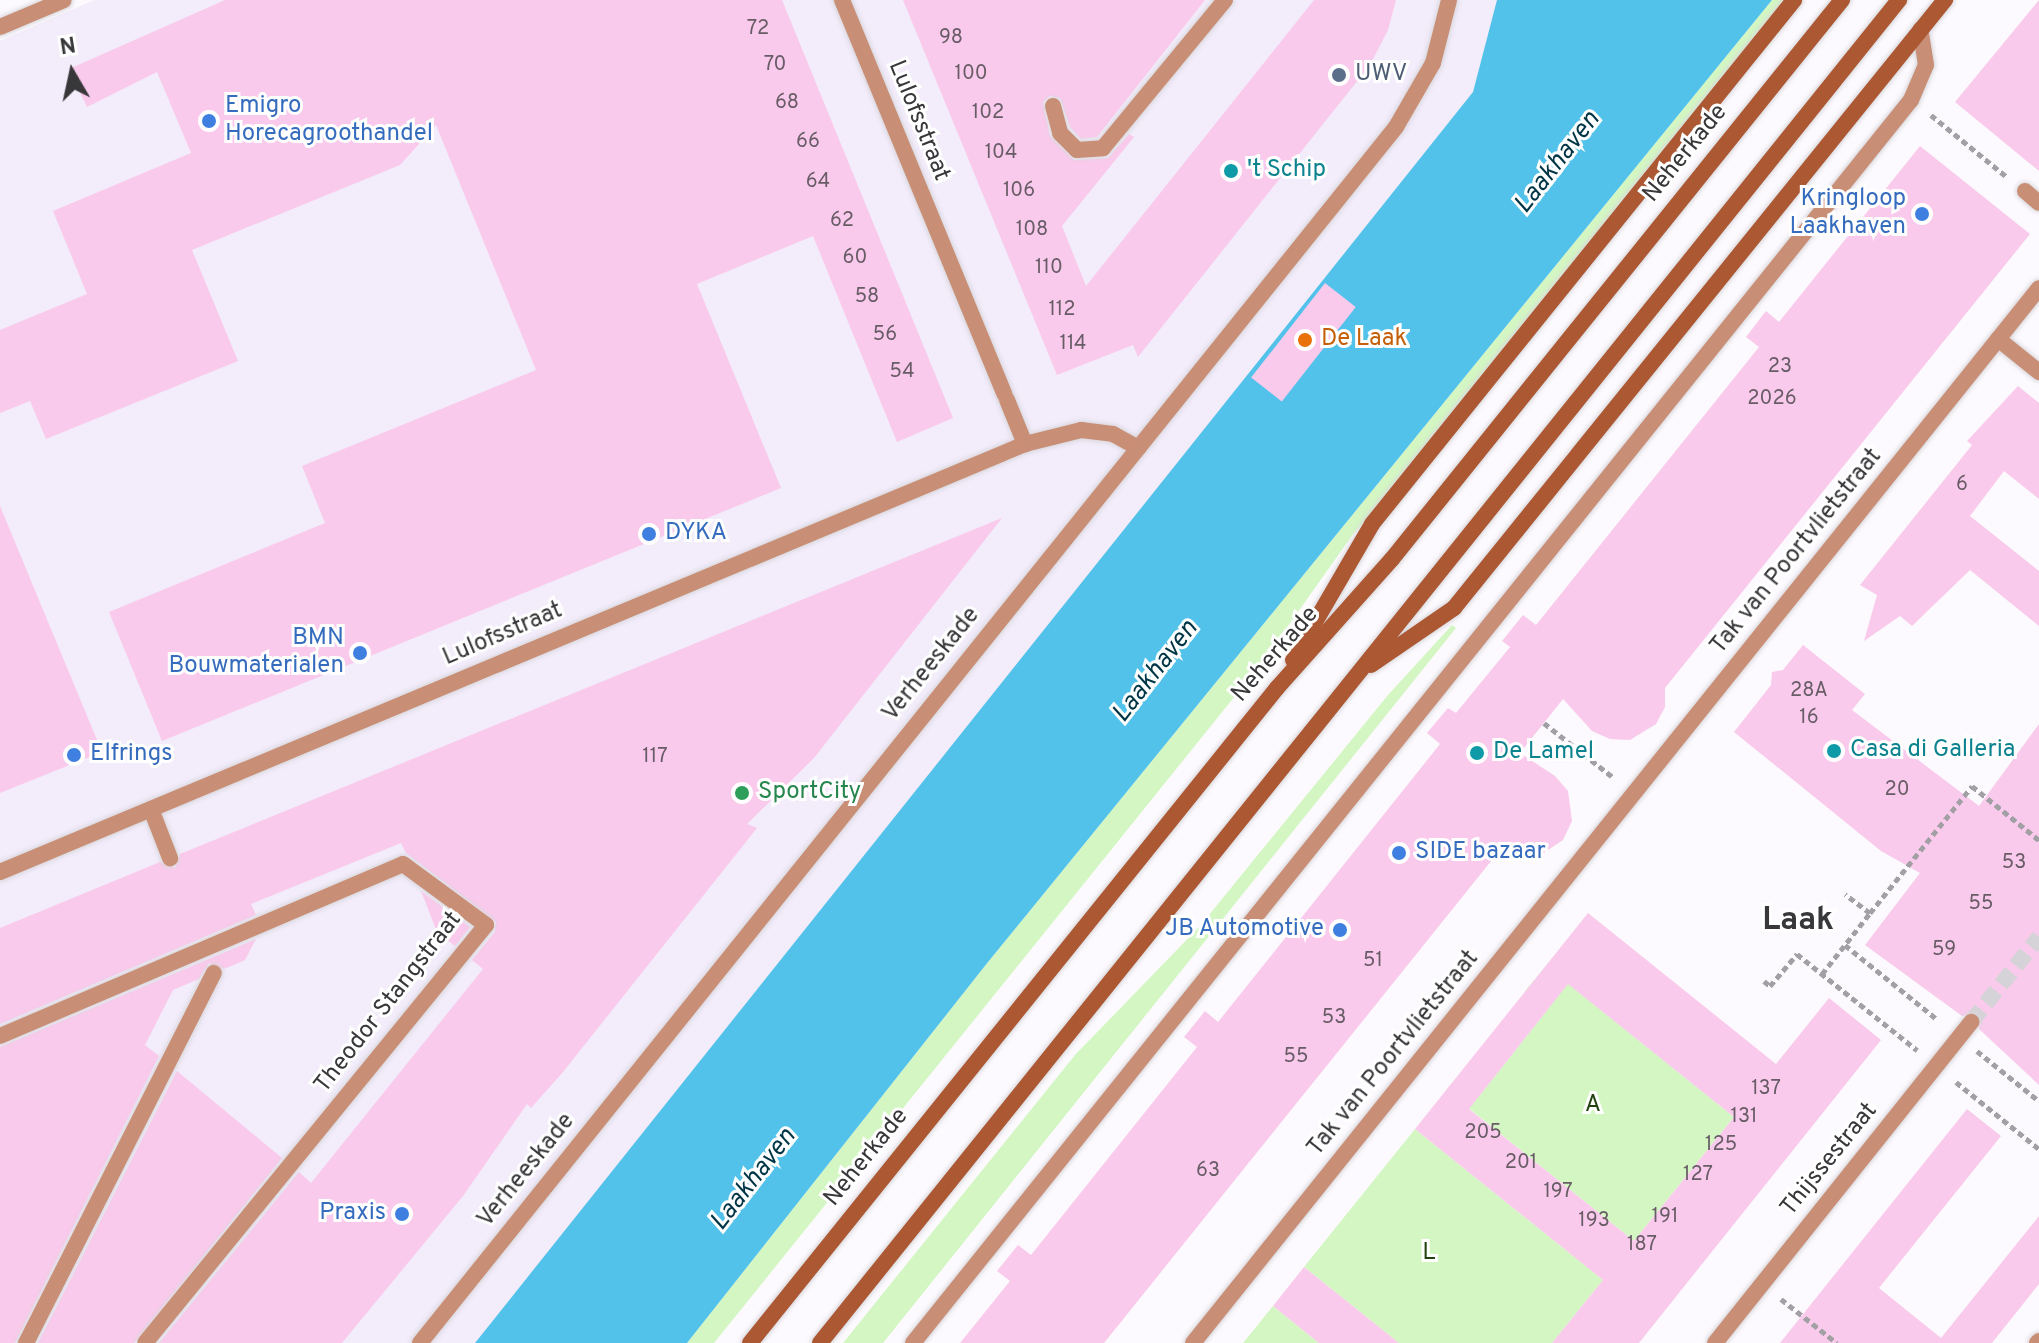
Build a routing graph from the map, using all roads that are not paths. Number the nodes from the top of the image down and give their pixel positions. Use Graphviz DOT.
graph roads {
  1 [pos="64,0"];
  2 [pos="842,0"];
  3 [pos="1225,0"];
  4 [pos="1449,0"];
  5 [pos="1794,0"];
  6 [pos="1842,0"];
  7 [pos="1899,0"];
  8 [pos="1945,0"];
  9 [pos="0,27"];
  10 [pos="1920,29"];
  11 [pos="1053,106"];
  12 [pos="2025,191"];
  13 [pos="2039,203"];
  14 [pos="2039,288"];
  15 [pos="1998,339"];
  16 [pos="2039,372"];
  17 [pos="1025,444"];
  18 [pos="1138,448"];
  19 [pos="1355,676"];
  20 [pos="1277,688"];
  21 [pos="151,809"];
  22 [pos="170,858"];
  23 [pos="0,872"];
  24 [pos="214,973"];
  25 [pos="1971,1022"];
  26 [pos="0,1036"];
  27 [pos="26,1343"];
  28 [pos="145,1343"];
  29 [pos="420,1343"];
  30 [pos="750,1343"];
  31 [pos="820,1343"];
  32 [pos="913,1343"];
  33 [pos="1193,1343"];
  34 [pos="1715,1343"];
  1 -- 9 [label="street"];
  2 -- 17 [label="street, Lulofsstraat"];
  3 -- 11 [label="street"];
  4 -- 18 [label="street, Verheeskade"];
  5 -- 20 [label="main road"];
  6 -- 20 [label="main road, Neherkade"];
  7 -- 19 [label="main road"];
  8 -- 10 [label="main road"];
  10 -- 19 [label="main road"];
  10 -- 32 [label="street"];
  12 -- 13 [label="street"];
  14 -- 15 [label="street, Tak van Poortvlietstraat"];
  15 -- 16 [label="street"];
  15 -- 33 [label="street, Tak van Poortvlietstraat"];
  17 -- 18 [label="street, Lulofsstraat"];
  17 -- 21 [label="street, Lulofsstraat"];
  18 -- 29 [label="street, Verheeskade"];
  19 -- 31 [label="main road"];
  20 -- 30 [label="main road, Neherkade"];
  21 -- 22 [label="street"];
  21 -- 23 [label="street, Lulofsstraat"];
  24 -- 27 [label="street"];
  25 -- 34 [label="street, Thijssestraat"];
  26 -- 28 [label="street, Theodor Stangstraat, bridge"];
}
